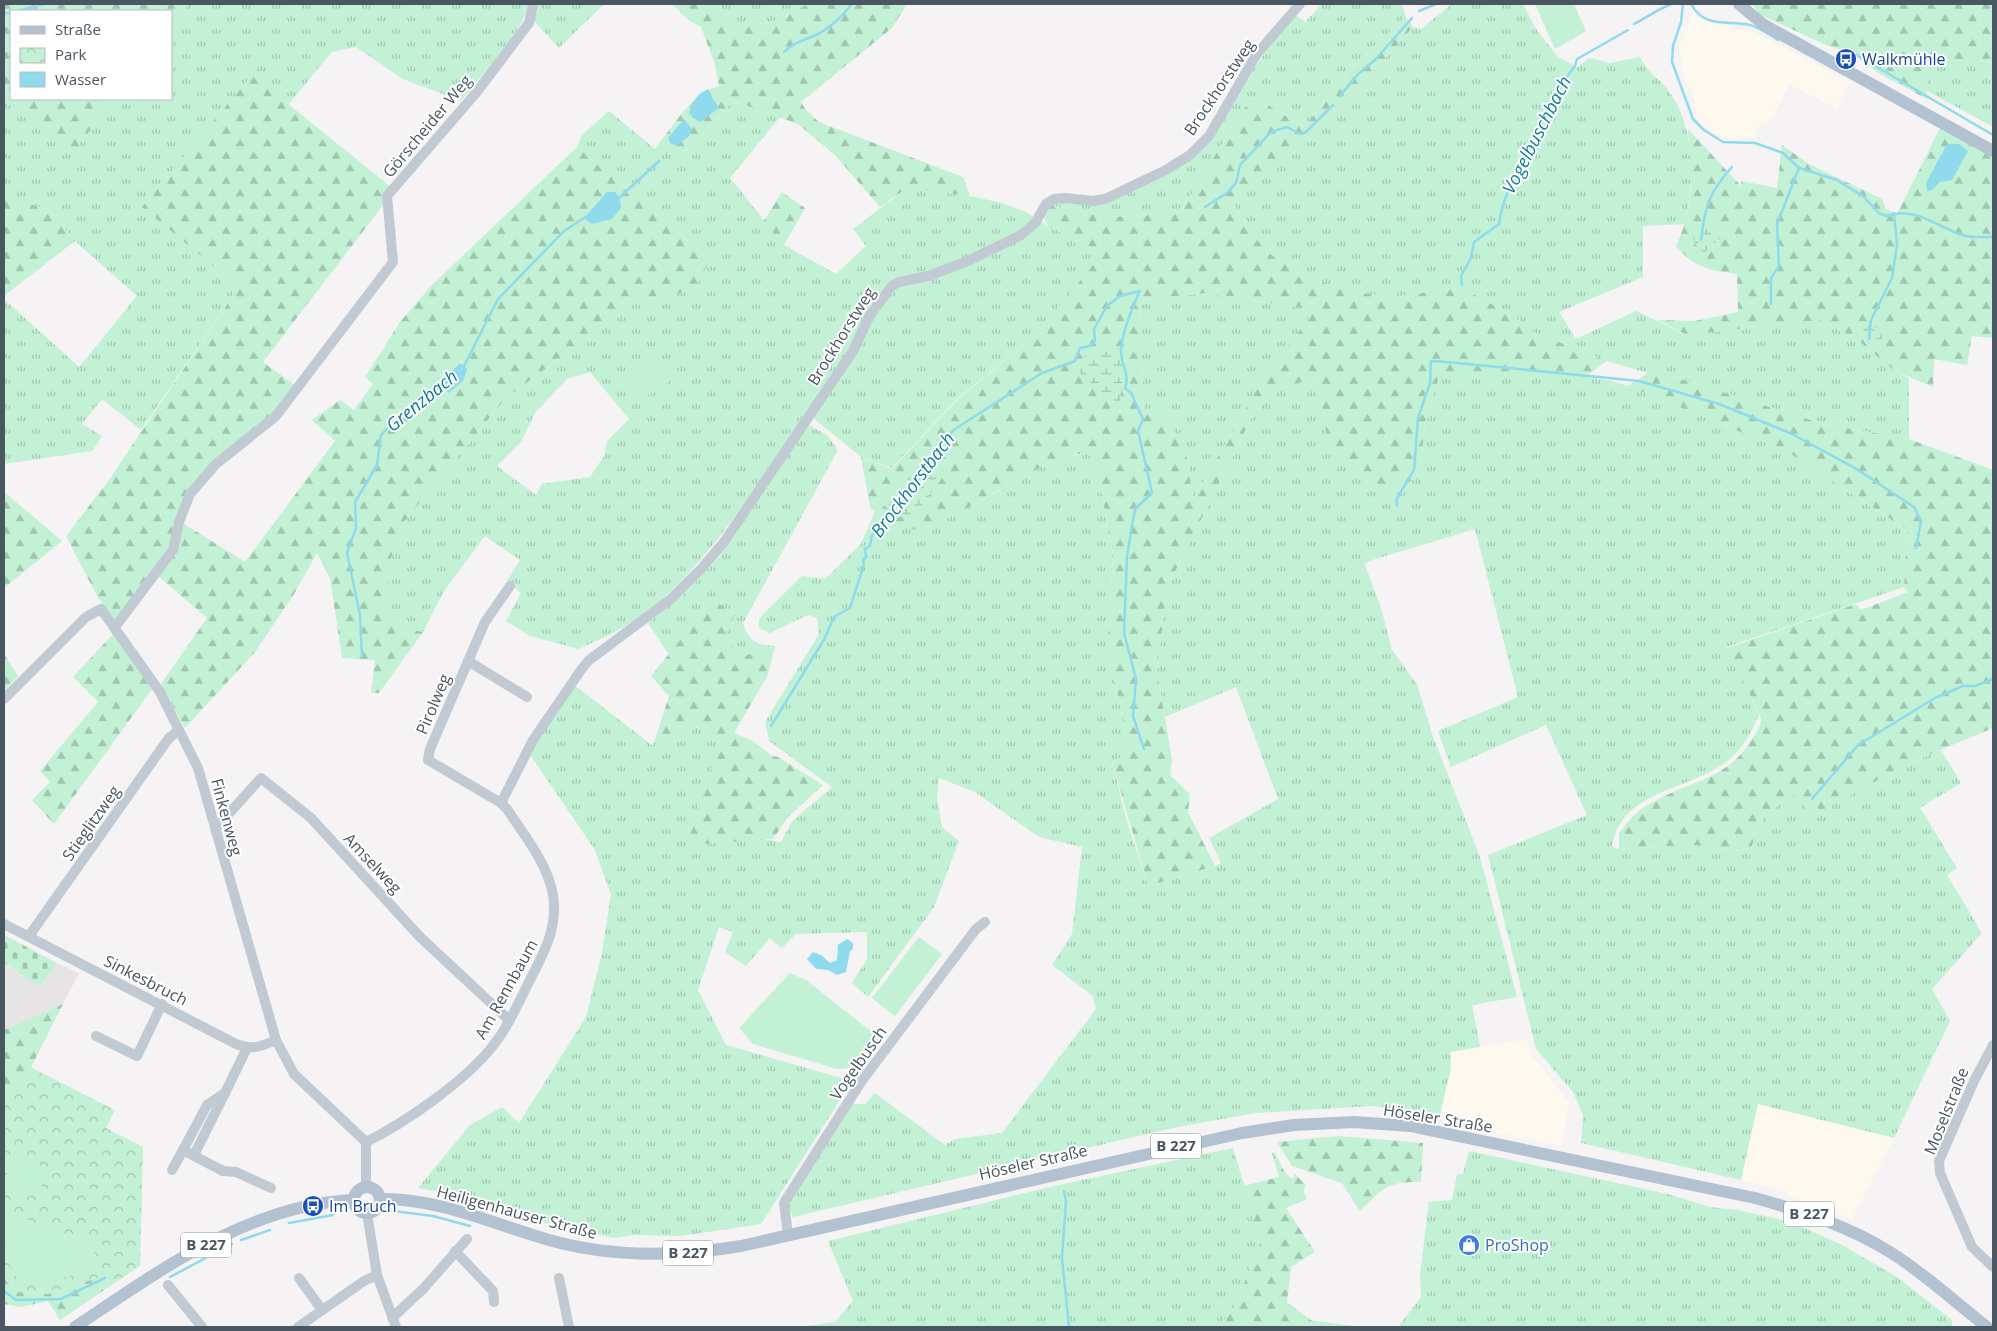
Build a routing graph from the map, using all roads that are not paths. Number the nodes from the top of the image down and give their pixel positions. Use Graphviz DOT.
graph roads {
  1 [pos="533,4"];
  2 [pos="1300,4"];
  3 [pos="1739,4"];
  4 [pos="1993,151"];
  5 [pos="510,586"];
  6 [pos="115,628"];
  7 [pos="468,660"];
  8 [pos="527,697"];
  9 [pos="4,699"];
  10 [pos="180,730"];
  11 [pos="428,760"];
  12 [pos="501,803"];
  13 [pos="216,829"];
  14 [pos="985,922"];
  15 [pos="4,924"];
  16 [pos="29,936"];
  17 [pos="162,1004"];
  18 [pos="509,1020"];
  19 [pos="96,1036"];
  20 [pos="276,1040"];
  21 [pos="1993,1045"];
  22 [pos="247,1048"];
  23 [pos="225,1093"];
  24 [pos="366,1142"];
  25 [pos="183,1150"];
  26 [pos="194,1155"];
  27 [pos="172,1170"];
  28 [pos="366,1186"];
  29 [pos="271,1188"];
  30 [pos="380,1199"];
  31 [pos="353,1200"];
  32 [pos="367,1213"];
  33 [pos="851,1220"];
  34 [pos="788,1235"];
  35 [pos="466,1239"];
  36 [pos="455,1251"];
  37 [pos="1993,1267"];
  38 [pos="377,1275"];
  39 [pos="299,1278"];
  40 [pos="559,1278"];
  41 [pos="168,1285"];
  42 [pos="494,1302"];
  43 [pos="322,1310"];
  44 [pos="394,1323"];
  45 [pos="74,1327"];
  46 [pos="202,1327"];
  47 [pos="298,1327"];
  48 [pos="569,1327"];
  49 [pos="1986,1327"];
  1 -- 6 [label="street, Görscheider Weg"];
  2 -- 12 [label="street, Brockhorstweg"];
  3 -- 4 [label="main road"];
  5 -- 7 [label="street, Pirolweg"];
  6 -- 9 [label="street, Finkenweg"];
  6 -- 10 [label="street, Finkenweg"];
  7 -- 8 [label="street, Pirolweg"];
  7 -- 11 [label="street, Pirolweg"];
  10 -- 13 [label="street, Finkenweg"];
  10 -- 16 [label="street, Stieglitzweg"];
  11 -- 12 [label="street, Am Rennbaum"];
  12 -- 18 [label="street, Am Rennbaum"];
  13 -- 18 [label="street, Amselweg"];
  13 -- 20 [label="street, Finkenweg"];
  14 -- 34 [label="street, Vogelbusch"];
  15 -- 16 [label="street, Sinkesbruch"];
  16 -- 17 [label="street, Sinkesbruch"];
  17 -- 19 [label="street"];
  17 -- 22 [label="street, Sinkesbruch"];
  18 -- 24 [label="street, Am Rennbaum"];
  20 -- 22 [label="street"];
  20 -- 24 [label="street, Finkenweg"];
  21 -- 37 [label="street, Moselstraße"];
  22 -- 23 [label="street"];
  23 -- 25 [label="street"];
  23 -- 26 [label="street"];
  24 -- 28 [label="street"];
  25 -- 26 [label="street"];
  25 -- 27 [label="street"];
  26 -- 29 [label="street"];
  28 -- 30 [label="main road"];
  28 -- 31 [label="main road"];
  30 -- 32 [label="main road"];
  30 -- 34 [label="main road, Heiligenhauser Straße / B 227"];
  31 -- 32 [label="main road"];
  31 -- 45 [label="main road, B 227"];
  32 -- 38 [label="street"];
  33 -- 34 [label="main road, Heiligenhauser Straße / B 227"];
  33 -- 49 [label="main road, Höseler Straße / B 227"];
  35 -- 36 [label="street"];
  36 -- 42 [label="street"];
  36 -- 44 [label="street"];
  38 -- 43 [label="street"];
  38 -- 44 [label="street"];
  39 -- 43 [label="street"];
  40 -- 48 [label="street"];
  41 -- 46 [label="street"];
  43 -- 47 [label="street"];
}
